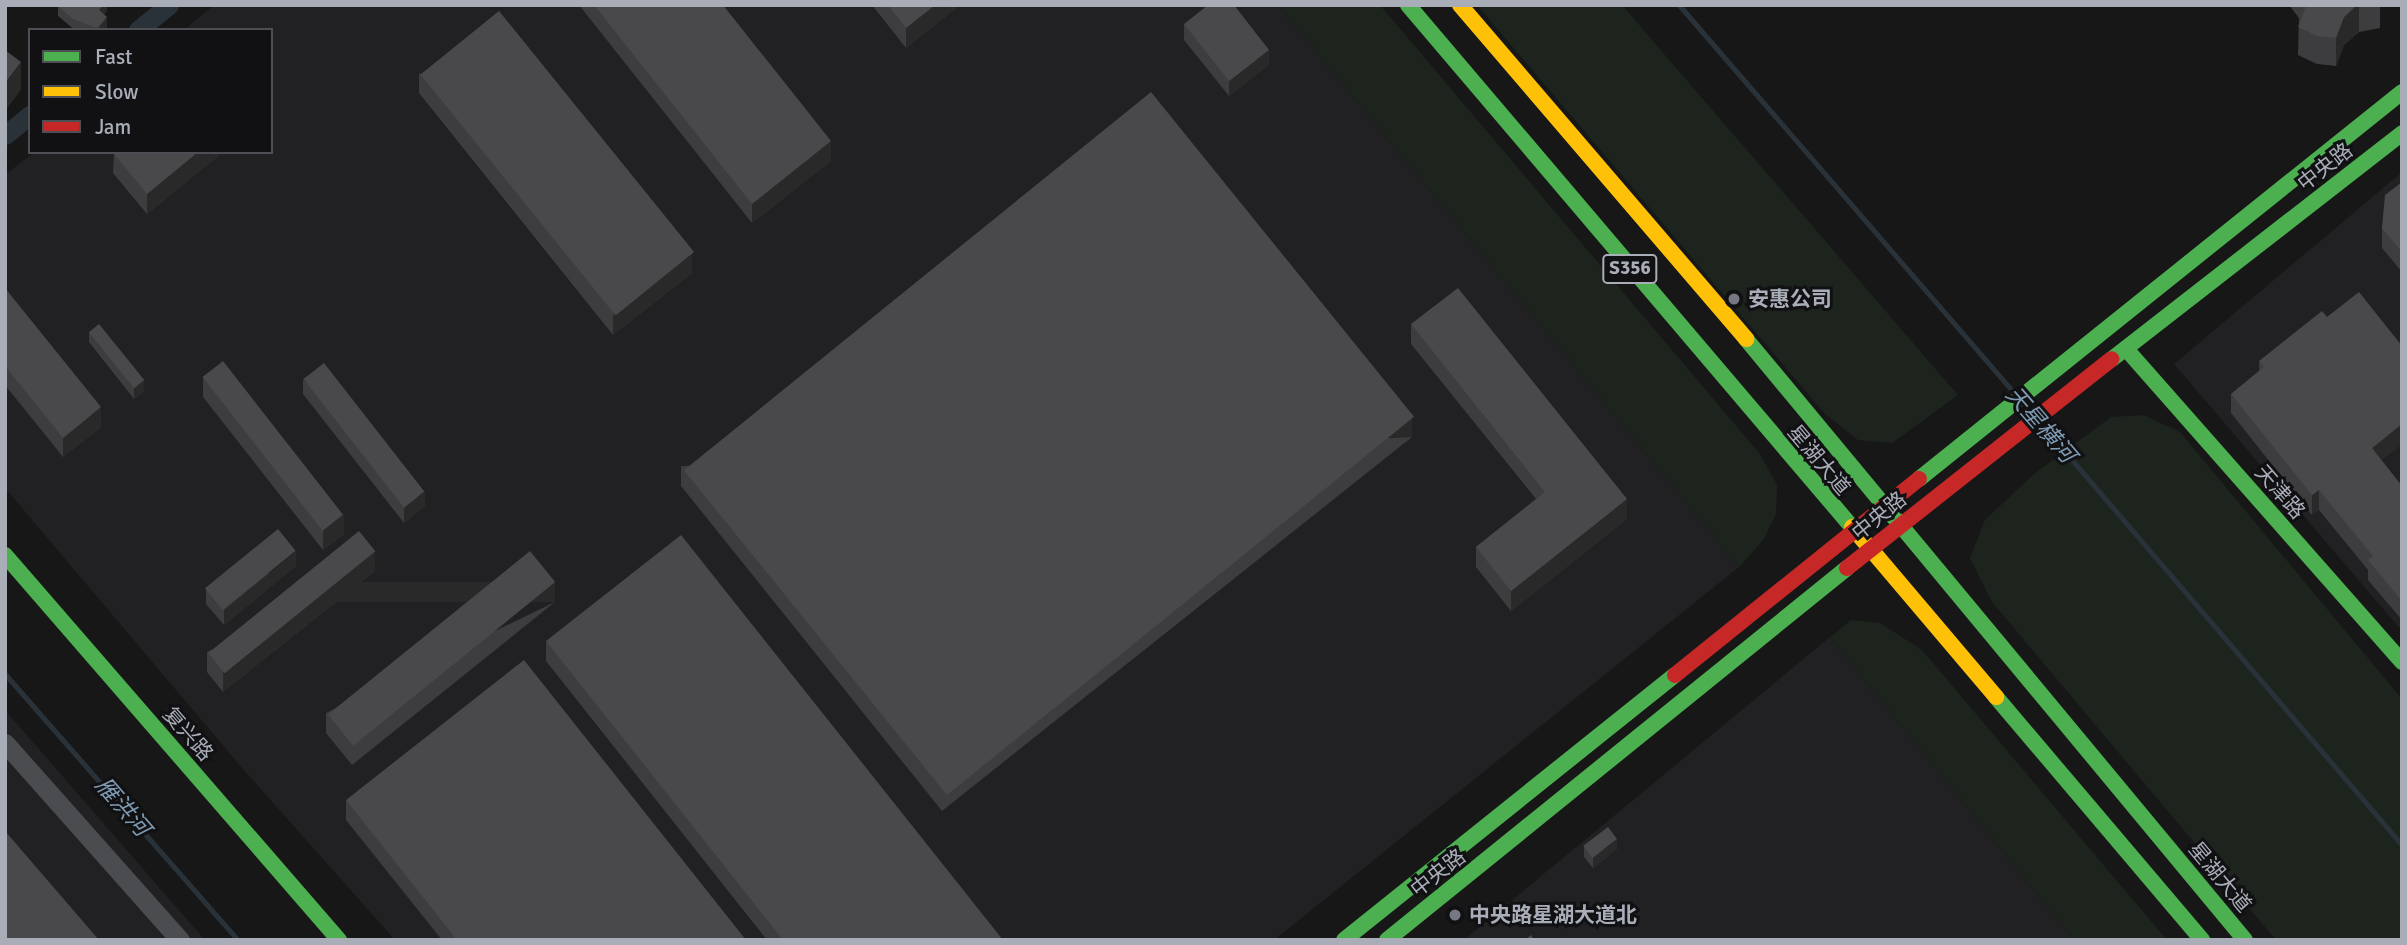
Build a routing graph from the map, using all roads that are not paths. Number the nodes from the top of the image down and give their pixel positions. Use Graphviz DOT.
graph roads {
  1 [pos="1408,5"];
  2 [pos="1460,5"];
  3 [pos="2402,92"];
  4 [pos="2402,133"];
  5 [pos="2127,350"];
  6 [pos="1887,507"];
  7 [pos="1901,524"];
  8 [pos="1853,532"];
  9 [pos="1869,551"];
  10 [pos="5,555"];
  11 [pos="2402,662"];
  12 [pos="5,743"];
  13 [pos="180,940"];
  14 [pos="339,940"];
  15 [pos="1344,940"];
  16 [pos="1387,940"];
  17 [pos="2202,940"];
  18 [pos="2245,940"];
  1 -- 8 [label="street, 星湖大道 / S356"];
  2 -- 6 [label="street, 星湖大道 / S356"];
  3 -- 6 [label="street, 中央路"];
  4 -- 5 [label="street, 中央路"];
  5 -- 7 [label="street, 中央路"];
  5 -- 11 [label="street, 天津路"];
  6 -- 7 [label="street, 星湖大道 / S356"];
  6 -- 8 [label="street, 中央路"];
  7 -- 9 [label="street, 中央路"];
  7 -- 18 [label="street, 星湖大道"];
  8 -- 9 [label="street, 星湖大道"];
  8 -- 15 [label="street, 中央路"];
  9 -- 16 [label="street, 中央路"];
  9 -- 17 [label="street, 星湖大道"];
  10 -- 14 [label="street, 复兴路"];
  12 -- 13 [label="street"];
}
